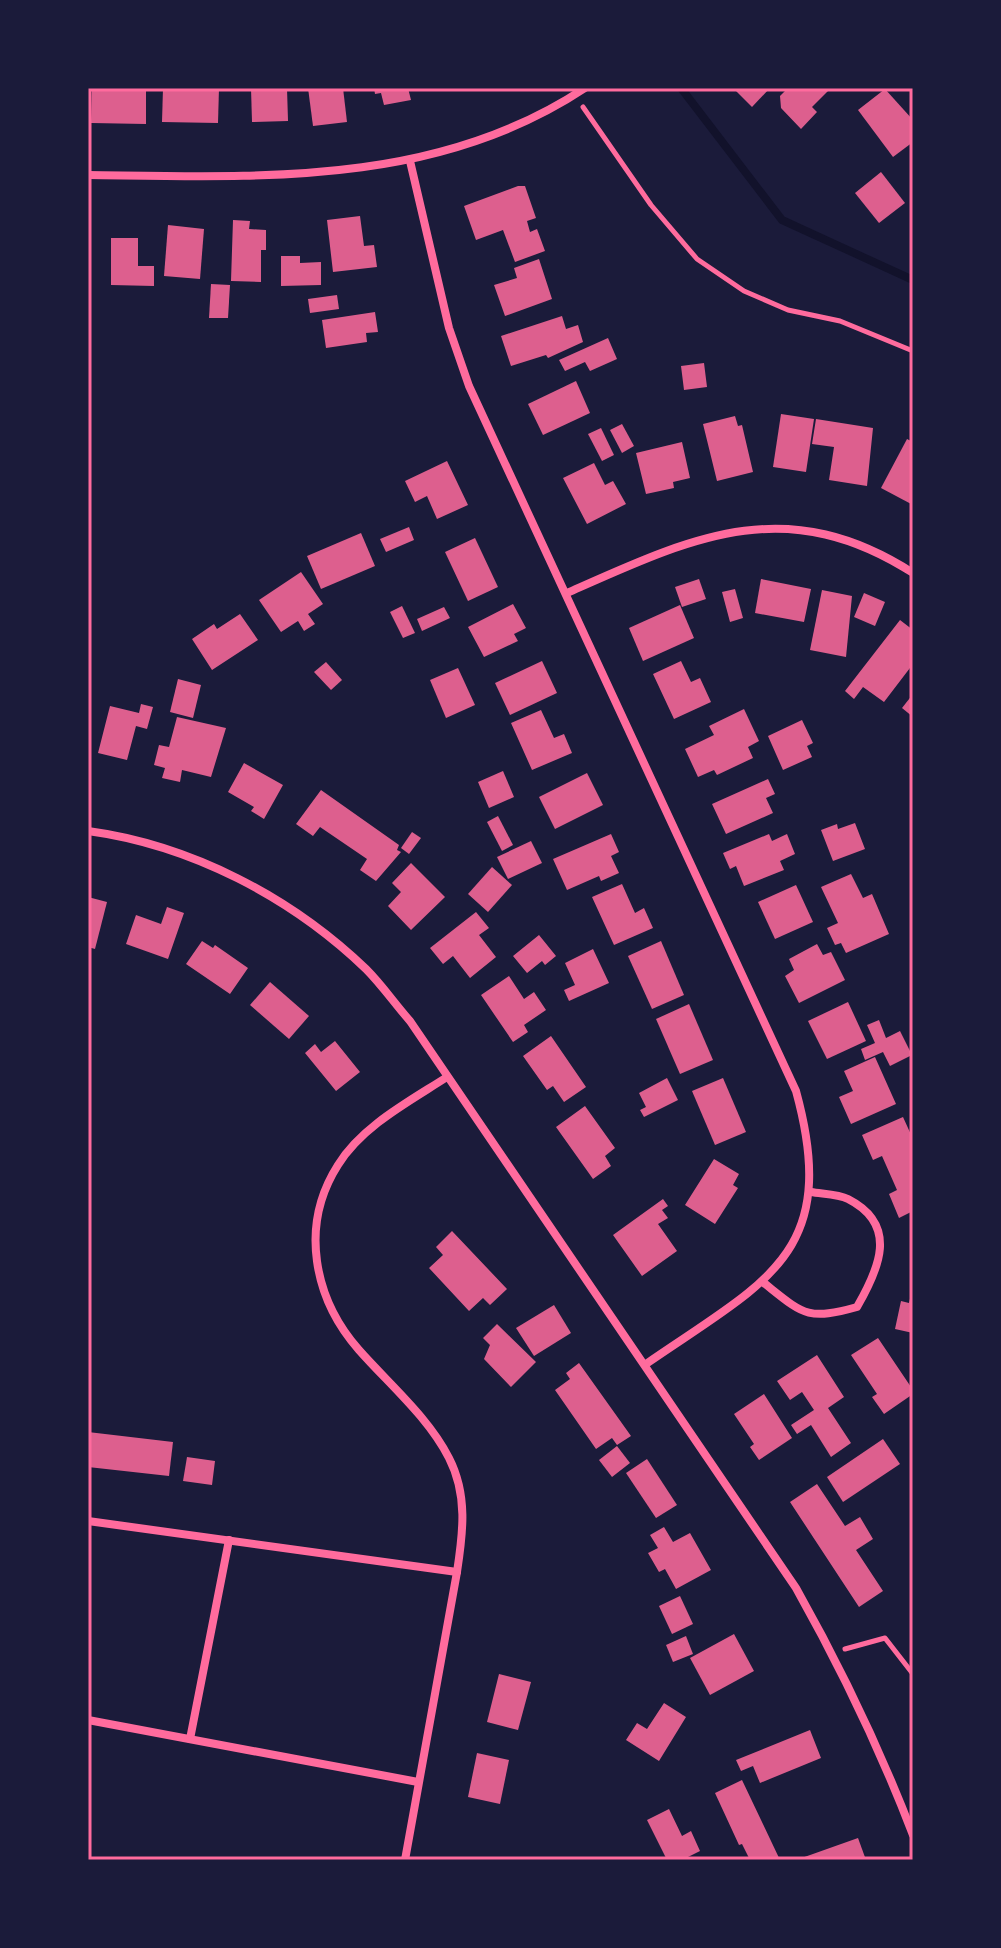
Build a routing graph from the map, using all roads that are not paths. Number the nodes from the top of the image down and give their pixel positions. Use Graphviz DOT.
graph roads {
  1 [pos="585,88"];
  2 [pos="410,161"];
  3 [pos="88,175"];
  4 [pos="913,573"];
  5 [pos="567,593"];
  6 [pos="88,831"];
  7 [pos="447,1077"];
  8 [pos="811,1192"];
  9 [pos="764,1283"];
  10 [pos="646,1364"];
  11 [pos="88,1521"];
  12 [pos="229,1540"];
  13 [pos="457,1572"];
  14 [pos="88,1720"];
  15 [pos="190,1739"];
  16 [pos="418,1782"];
  17 [pos="913,1835"];
  18 [pos="405,1860"];
  1 -- 2 [label="street"];
  2 -- 3 [label="street"];
  2 -- 5 [label="street"];
  4 -- 5 [label="street"];
  5 -- 8 [label="street"];
  6 -- 7 [label="street"];
  7 -- 10 [label="street"];
  7 -- 13 [label="street"];
  8 -- 9 [label="street"];
  8 -- 9 [label="street"];
  9 -- 10 [label="street"];
  10 -- 17 [label="street"];
  11 -- 12 [label="street"];
  12 -- 13 [label="street"];
  12 -- 15 [label="street"];
  13 -- 16 [label="street"];
  14 -- 15 [label="street"];
  15 -- 16 [label="street"];
  16 -- 18 [label="street"];
}
